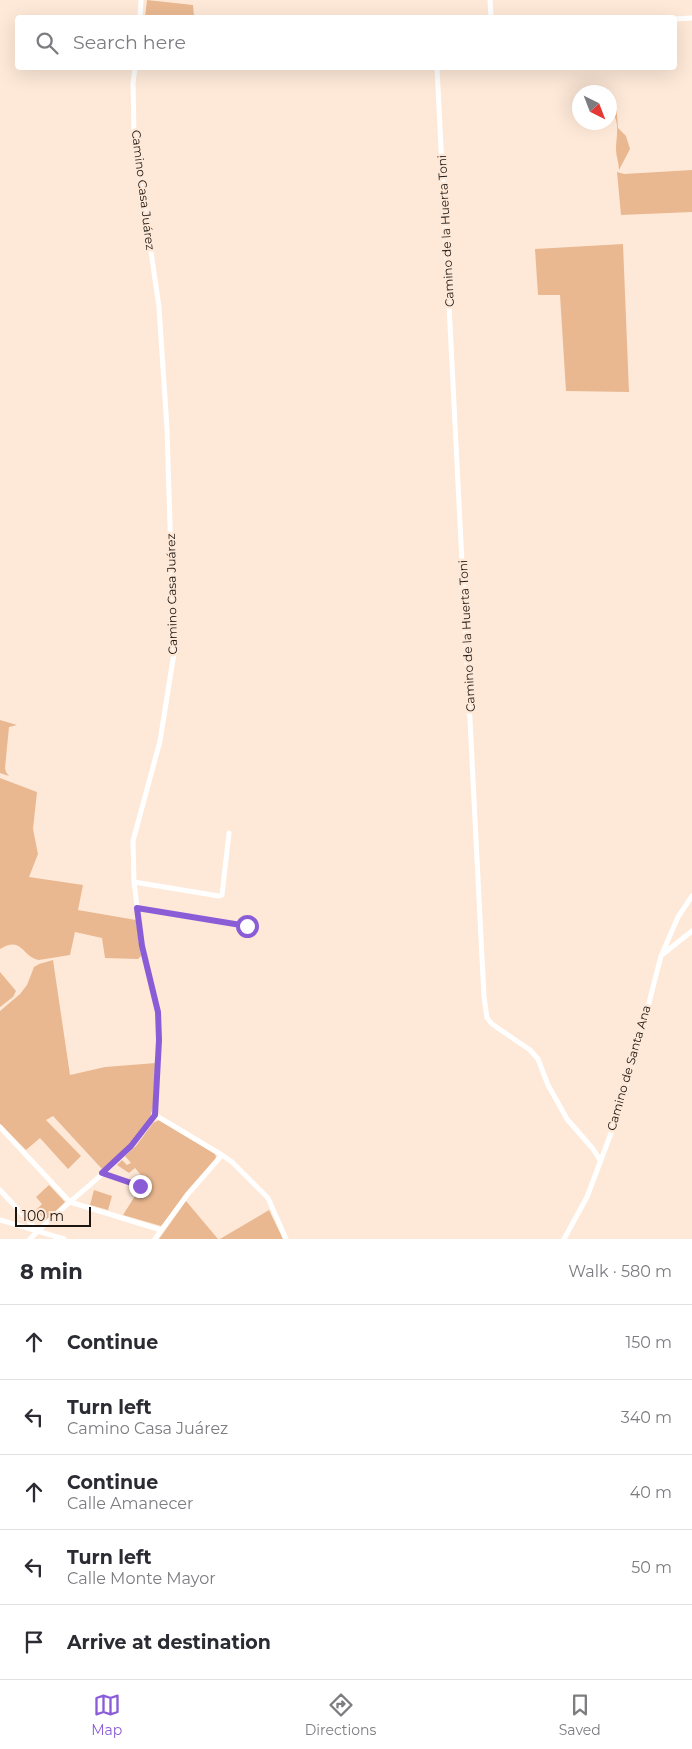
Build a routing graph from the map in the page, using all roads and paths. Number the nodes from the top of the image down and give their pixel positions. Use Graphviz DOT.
graph roads {
  1 [pos="141,0"];
  2 [pos="490,0"];
  3 [pos="140,15"];
  4 [pos="491,15"];
  5 [pos="692,18"];
  6 [pos="677,19"];
  7 [pos="135,70"];
  8 [pos="437,70"];
  9 [pos="229,833"];
  10 [pos="134,882"];
  11 [pos="692,896"];
  12 [pos="137,908"];
  13 [pos="247,926"];
  14 [pos="692,931"];
  15 [pos="661,956"];
  16 [pos="155,1115"];
  17 [pos="0,1127"];
  18 [pos="222,1155"];
  19 [pos="600,1160"];
  20 [pos="102,1173"];
  21 [pos="141,1186"];
  22 [pos="0,1190"];
  23 [pos="70,1202"];
  24 [pos="0,1220"];
  25 [pos="161,1230"];
  26 [pos="38,1231"];
  27 [pos="30,1239"];
  28 [pos="64,1239"];
  29 [pos="154,1239"];
  30 [pos="286,1239"];
  31 [pos="564,1239"];
  1 -- 3 [label="street"];
  2 -- 4 [label="street"];
  5 -- 6 [label="street"];
  7 -- 10 [label="street, Camino Casa Juárez"];
  8 -- 19 [label="street, Camino de la Huerta Toni"];
  9 -- 10 [label="street"];
  10 -- 12 [label="street, Camino Casa Juárez"];
  11 -- 15 [label="street, Camino de Santa Ana"];
  12 -- 13 [label="street"];
  12 -- 16 [label="street, Camino Casa Juárez"];
  14 -- 15 [label="street"];
  15 -- 19 [label="street, Camino de Santa Ana"];
  16 -- 18 [label="street"];
  16 -- 20 [label="street"];
  17 -- 23 [label="street"];
  18 -- 25 [label="street"];
  18 -- 30 [label="street"];
  19 -- 31 [label="street, Camino de Santa Ana"];
  20 -- 21 [label="street"];
  20 -- 23 [label="street"];
  22 -- 26 [label="street"];
  23 -- 25 [label="street"];
  23 -- 26 [label="street"];
  24 -- 26 [label="street"];
  25 -- 29 [label="street"];
  26 -- 27 [label="street"];
  26 -- 28 [label="street"];
}
